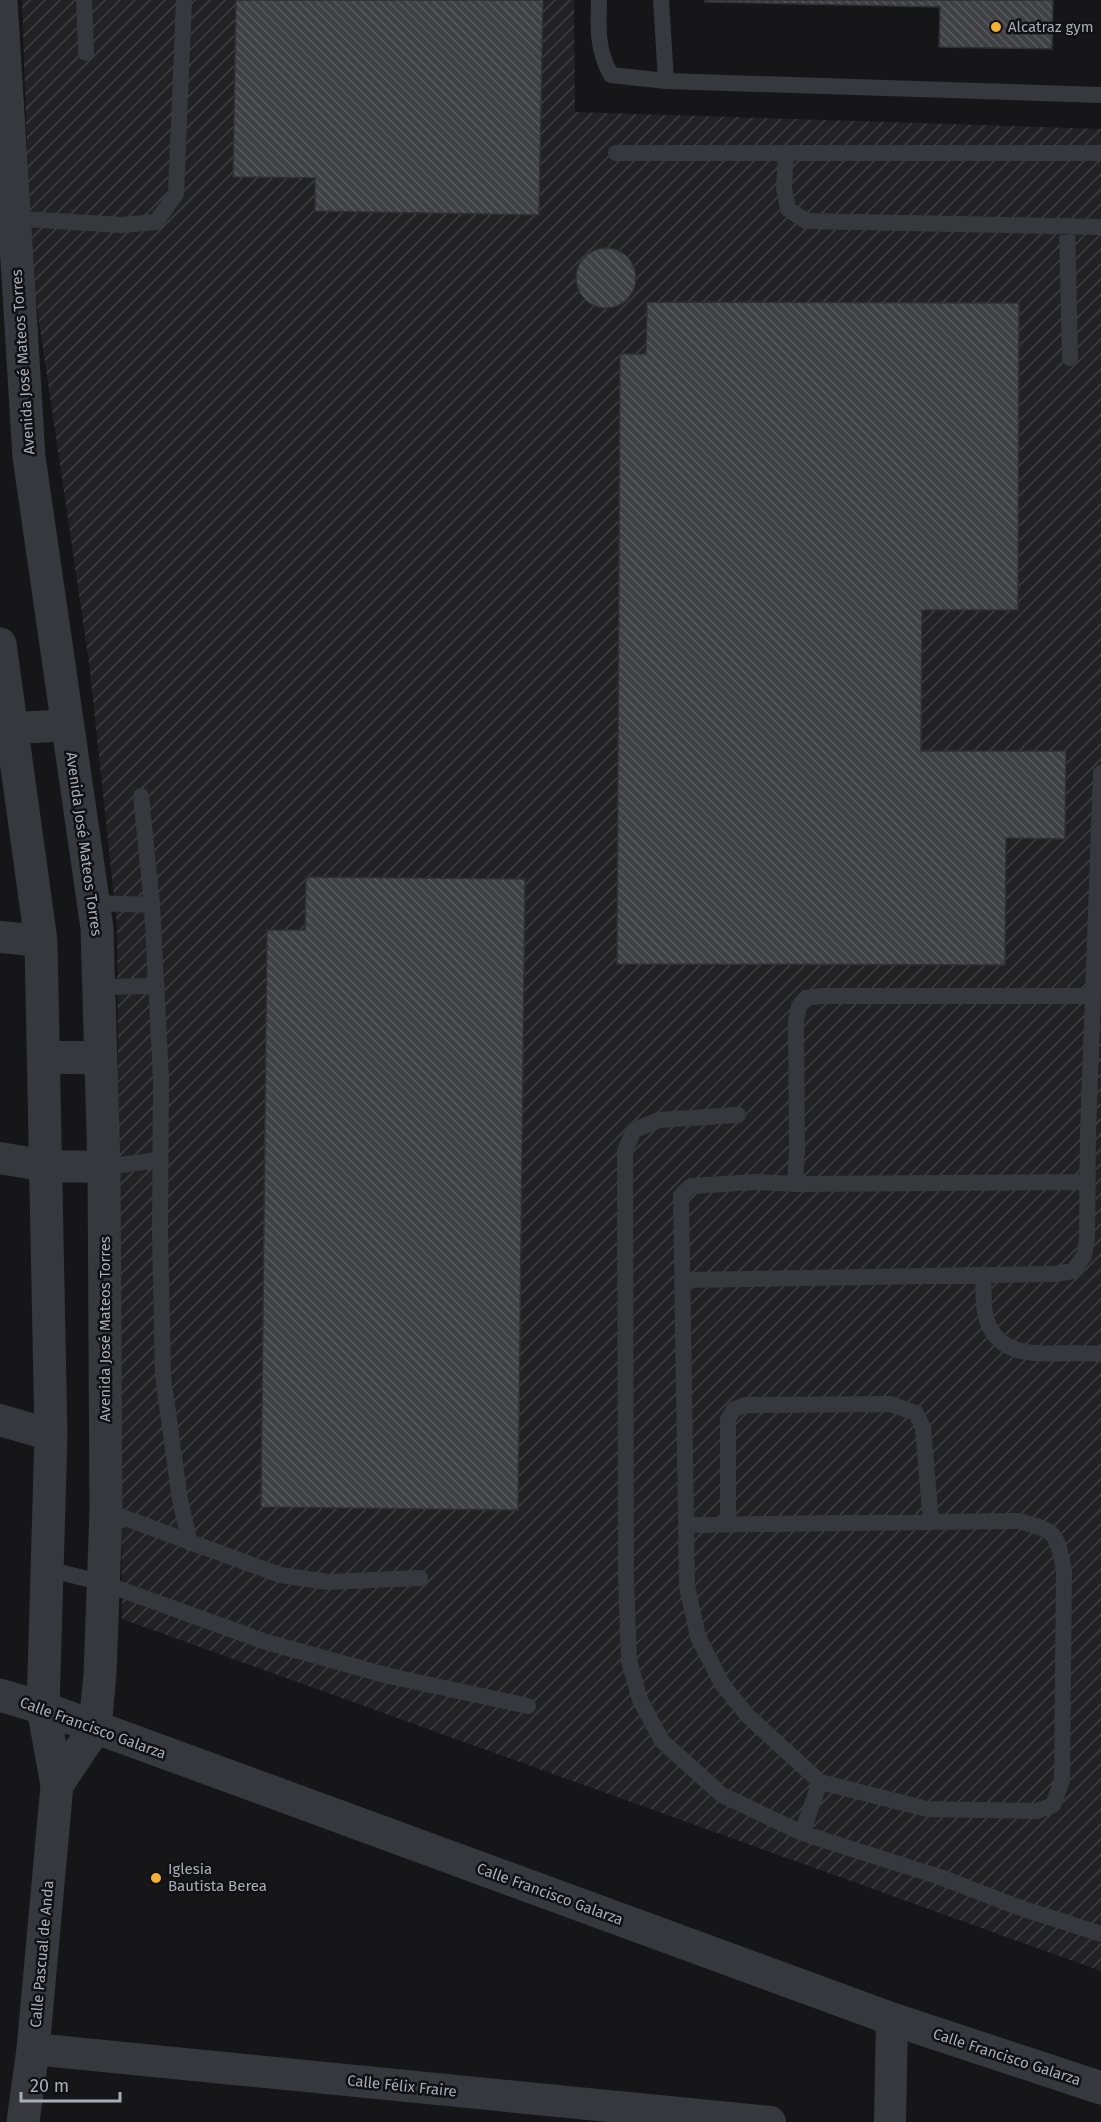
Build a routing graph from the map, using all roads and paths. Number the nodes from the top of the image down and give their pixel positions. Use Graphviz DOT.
graph roads {
  1 [pos="1,0"];
  2 [pos="84,0"];
  3 [pos="184,0"];
  4 [pos="599,0"];
  5 [pos="661,0"];
  6 [pos="86,53"];
  7 [pos="666,81"];
  8 [pos="1101,95"];
  9 [pos="616,153"];
  10 [pos="786,153"];
  11 [pos="1101,153"];
  12 [pos="7,218"];
  13 [pos="1067,226"];
  14 [pos="1101,227"];
  15 [pos="1070,358"];
  16 [pos="0,644"];
  17 [pos="68,725"];
  18 [pos="6,729"];
  19 [pos="1101,773"];
  20 [pos="141,796"];
  21 [pos="94,903"];
  22 [pos="152,905"];
  23 [pos="0,937"];
  24 [pos="41,941"];
  25 [pos="157,986"];
  26 [pos="99,987"];
  27 [pos="1093,996"];
  28 [pos="44,1057"];
  29 [pos="100,1059"];
  30 [pos="738,1115"];
  31 [pos="0,1158"];
  32 [pos="160,1160"];
  33 [pos="46,1166"];
  34 [pos="104,1167"];
  35 [pos="1088,1182"];
  36 [pos="795,1185"];
  37 [pos="983,1275"];
  38 [pos="683,1280"];
  39 [pos="1101,1354"];
  40 [pos="0,1420"];
  41 [pos="51,1435"];
  42 [pos="106,1510"];
  43 [pos="931,1522"];
  44 [pos="728,1524"];
  45 [pos="686,1525"];
  46 [pos="190,1543"];
  47 [pos="48,1569"];
  48 [pos="420,1578"];
  49 [pos="104,1582"];
  50 [pos="0,1695"];
  51 [pos="528,1706"];
  52 [pos="43,1708"];
  53 [pos="95,1728"];
  54 [pos="820,1782"];
  55 [pos="57,1785"];
  56 [pos="802,1833"];
  57 [pos="1101,1934"];
  58 [pos="892,2019"];
  59 [pos="33,2049"];
  60 [pos="1101,2088"];
  61 [pos="23,2122"];
  62 [pos="770,2122"];
  63 [pos="890,2122"];
  1 -- 12 [label="street, Avenida José Mateos Torres"];
  2 -- 6 [label="lane"];
  3 -- 12 [label="lane"];
  4 -- 7 [label="lane"];
  5 -- 7 [label="lane"];
  7 -- 8 [label="lane"];
  9 -- 10 [label="lane"];
  10 -- 11 [label="lane"];
  10 -- 13 [label="lane"];
  12 -- 17 [label="street, Avenida José Mateos Torres"];
  13 -- 14 [label="lane"];
  13 -- 15 [label="lane"];
  16 -- 18 [label="street"];
  17 -- 18 [label="street"];
  17 -- 21 [label="street, Avenida José Mateos Torres"];
  18 -- 24 [label="street"];
  19 -- 27 [label="lane"];
  20 -- 22 [label="lane"];
  21 -- 22 [label="lane"];
  21 -- 26 [label="street, Avenida José Mateos Torres"];
  22 -- 25 [label="lane"];
  23 -- 24 [label="street"];
  24 -- 28 [label="street"];
  25 -- 26 [label="lane"];
  25 -- 32 [label="lane"];
  26 -- 29 [label="street, Avenida José Mateos Torres"];
  27 -- 35 [label="lane"];
  27 -- 36 [label="lane"];
  28 -- 29 [label="street"];
  28 -- 33 [label="street"];
  29 -- 34 [label="street, Avenida José Mateos Torres"];
  30 -- 56 [label="lane"];
  31 -- 33 [label="street"];
  32 -- 34 [label="lane"];
  32 -- 46 [label="lane"];
  33 -- 34 [label="street"];
  33 -- 41 [label="street"];
  34 -- 42 [label="street, Avenida José Mateos Torres"];
  35 -- 36 [label="lane"];
  35 -- 37 [label="lane"];
  36 -- 38 [label="lane"];
  37 -- 38 [label="lane"];
  37 -- 39 [label="lane"];
  38 -- 45 [label="lane"];
  40 -- 41 [label="street"];
  41 -- 47 [label="street"];
  42 -- 46 [label="lane"];
  42 -- 49 [label="street, Avenida José Mateos Torres"];
  43 -- 44 [label="lane"];
  43 -- 44 [label="lane"];
  43 -- 54 [label="lane"];
  44 -- 45 [label="lane"];
  45 -- 54 [label="lane"];
  46 -- 48 [label="lane"];
  47 -- 49 [label="lane"];
  47 -- 52 [label="street"];
  49 -- 51 [label="lane"];
  49 -- 53 [label="street, Avenida José Mateos Torres"];
  50 -- 52 [label="street, Calle Francisco Galarza"];
  52 -- 53 [label="street, Calle Francisco Galarza"];
  52 -- 55 [label="street, Calle Pascual de Anda"];
  53 -- 55 [label="street, Calle Pascual de Anda"];
  53 -- 58 [label="street, Calle Francisco Galarza"];
  54 -- 56 [label="lane"];
  55 -- 59 [label="street, Calle Pascual de Anda"];
  56 -- 57 [label="lane"];
  58 -- 60 [label="street, Calle Francisco Galarza"];
  58 -- 63 [label="street"];
  59 -- 61 [label="street, Calle Pascual de Anda"];
  59 -- 62 [label="street, Calle Félix Fraire"];
}
